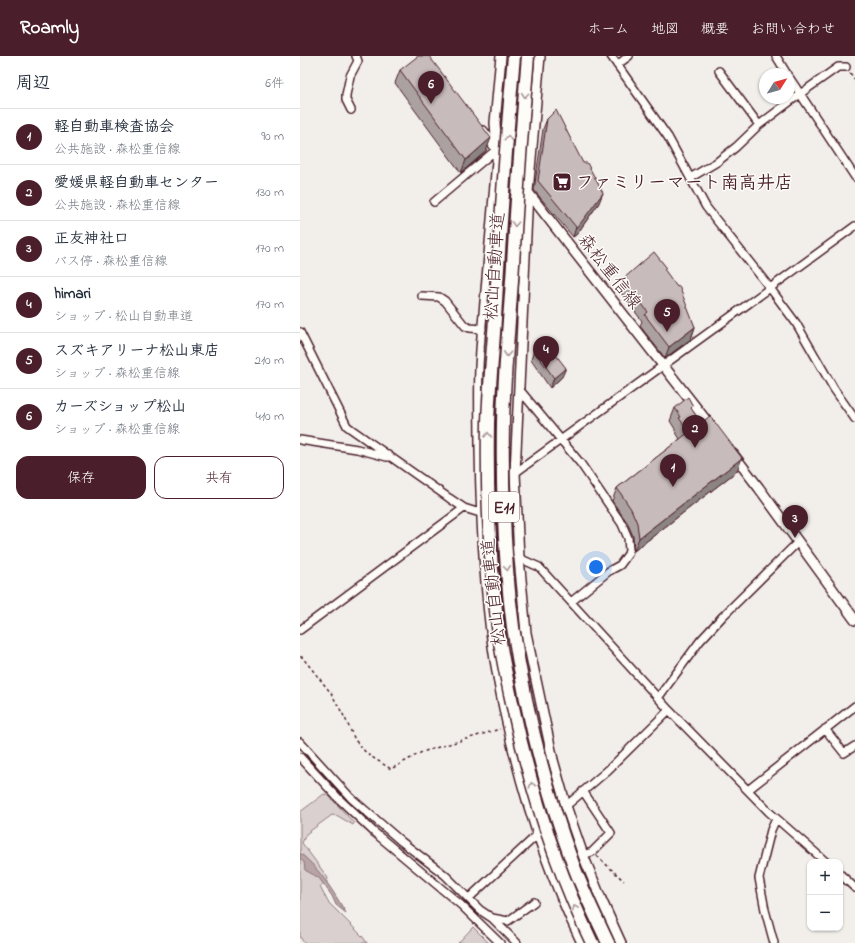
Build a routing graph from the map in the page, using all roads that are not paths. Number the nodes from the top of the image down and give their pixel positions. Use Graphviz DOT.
graph roads {
  1 [pos="356,56"];
  2 [pos="501,56"];
  3 [pos="514,56"];
  4 [pos="528,56"];
  5 [pos="540,56"];
  6 [pos="611,56"];
  7 [pos="629,56"];
  8 [pos="776,56"];
  9 [pos="617,65"];
  10 [pos="846,67"];
  11 [pos="783,68"];
  12 [pos="719,71"];
  13 [pos="795,86"];
  14 [pos="800,94"];
  15 [pos="351,110"];
  16 [pos="478,124"];
  17 [pos="758,126"];
  18 [pos="497,148"];
  19 [pos="855,177"];
  20 [pos="690,178"];
  21 [pos="528,192"];
  22 [pos="434,202"];
  23 [pos="855,226"];
  24 [pos="770,288"];
  25 [pos="422,296"];
  26 [pos="482,329"];
  27 [pos="300,332"];
  28 [pos="664,366"];
  29 [pos="519,389"];
  30 [pos="855,419"];
  31 [pos="716,433"];
  32 [pos="300,440"];
  33 [pos="561,440"];
  34 [pos="726,445"];
  35 [pos="389,457"];
  36 [pos="515,473"];
  37 [pos="464,508"];
  38 [pos="480,513"];
  39 [pos="798,542"];
  40 [pos="519,558"];
  41 [pos="571,602"];
  42 [pos="855,620"];
  43 [pos="300,630"];
  44 [pos="658,698"];
  45 [pos="855,706"];
  46 [pos="669,710"];
  47 [pos="825,729"];
  48 [pos="300,742"];
  49 [pos="855,746"];
  50 [pos="300,757"];
  51 [pos="748,790"];
  52 [pos="583,791"];
  53 [pos="566,806"];
  54 [pos="776,819"];
  55 [pos="537,835"];
  56 [pos="588,854"];
  57 [pos="823,859"];
  58 [pos="843,877"];
  59 [pos="855,888"];
  60 [pos="468,898"];
  61 [pos="534,902"];
  62 [pos="492,918"];
  63 [pos="500,943"];
  64 [pos="517,943"];
  65 [pos="581,943"];
  66 [pos="592,943"];
  67 [pos="608,943"];
  68 [pos="621,943"];
  69 [pos="774,943"];
  1 -- 15 [label="street"];
  2 -- 18 [label="street"];
  66 -- 3 [label="highway, 松山自動車道 / E11, one-way, bridge"];
  4 -- 67 [label="highway, 松山自動車道 / E11, one-way, bridge"];
  5 -- 21 [label="street"];
  6 -- 9 [label="street"];
  7 -- 9 [label="street"];
  8 -- 11 [label="street"];
  9 -- 20 [label="street"];
  10 -- 14 [label="street"];
  12 -- 17 [label="street"];
  13 -- 14 [label="street"];
  14 -- 17 [label="street"];
  14 -- 19 [label="street"];
  16 -- 18 [label="street, 森松重信線"];
  17 -- 20 [label="street"];
  18 -- 21 [label="street, 森松重信線"];
  18 -- 22 [label="street"];
  18 -- 26 [label="street"];
  20 -- 24 [label="street"];
  21 -- 28 [label="street, 森松重信線"];
  21 -- 29 [label="street"];
  23 -- 24 [label="street"];
  24 -- 28 [label="street"];
  24 -- 30 [label="street"];
  25 -- 26 [label="street"];
  26 -- 38 [label="street"];
  27 -- 35 [label="street"];
  28 -- 31 [label="street, 森松重信線"];
  28 -- 33 [label="street"];
  29 -- 33 [label="street"];
  29 -- 36 [label="street"];
  32 -- 35 [label="street"];
  33 -- 36 [label="street"];
  33 -- 41 [label="street"];
  34 -- 39 [label="street"];
  35 -- 37 [label="street"];
  36 -- 40 [label="street"];
  37 -- 38 [label="street"];
  37 -- 43 [label="street"];
  38 -- 40 [label="street"];
  38 -- 55 [label="street"];
  39 -- 42 [label="street"];
  39 -- 44 [label="street"];
  40 -- 41 [label="street"];
  40 -- 53 [label="street"];
  41 -- 44 [label="street"];
  44 -- 46 [label="street"];
  45 -- 47 [label="street"];
  46 -- 51 [label="street"];
  46 -- 52 [label="street"];
  47 -- 49 [label="street"];
  47 -- 51 [label="street"];
  48 -- 60 [label="street"];
  50 -- 63 [label="street"];
  51 -- 54 [label="street"];
  52 -- 53 [label="street"];
  52 -- 56 [label="street"];
  53 -- 56 [label="street"];
  54 -- 57 [label="street"];
  54 -- 69 [label="street"];
  55 -- 60 [label="street"];
  55 -- 65 [label="street"];
  56 -- 68 [label="street"];
  58 -- 59 [label="street"];
  60 -- 62 [label="street"];
  61 -- 62 [label="street"];
  62 -- 64 [label="street"];
}
